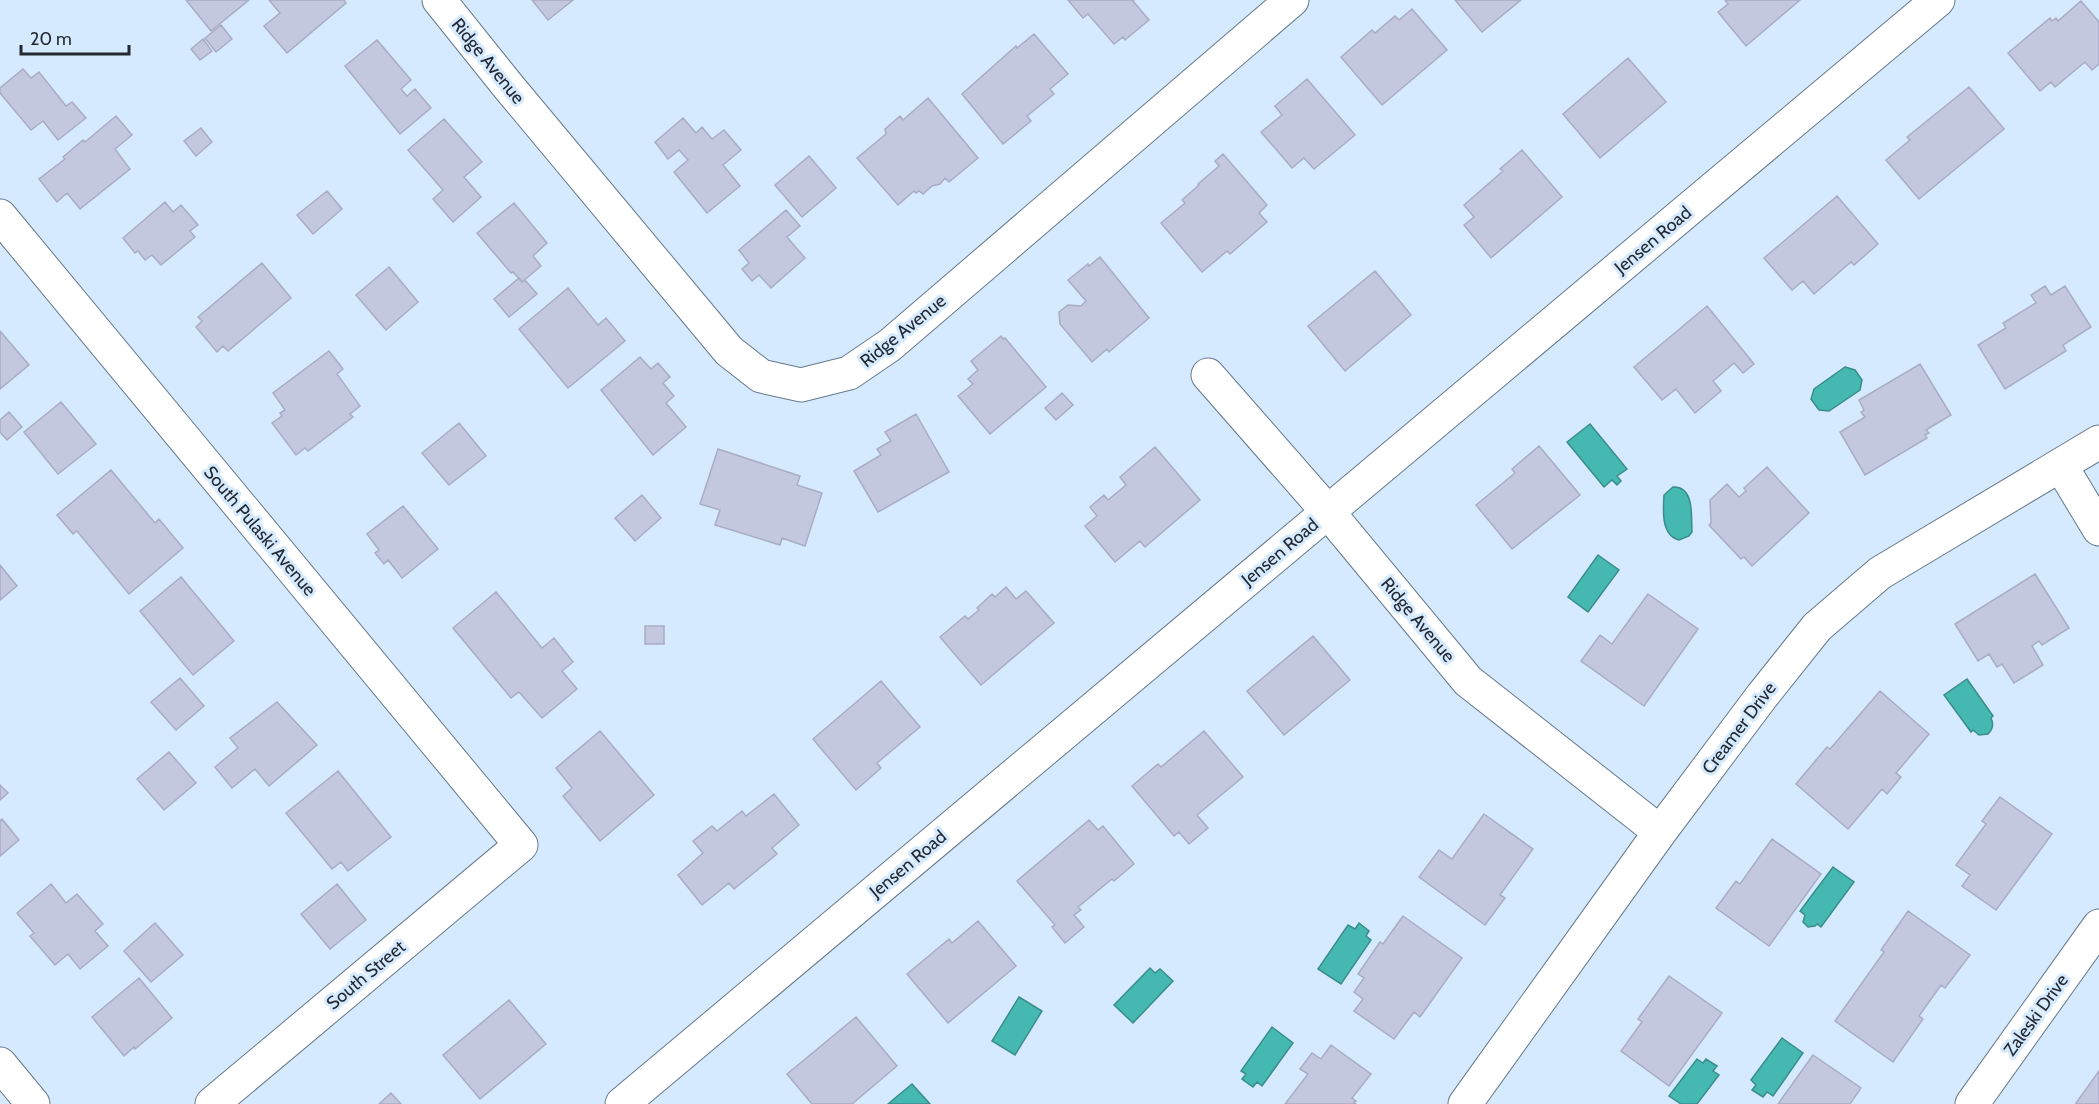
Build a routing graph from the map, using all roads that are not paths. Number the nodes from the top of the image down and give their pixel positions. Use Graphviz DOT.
graph roads {
  1 [pos="439,0"];
  2 [pos="1292,0"];
  3 [pos="1938,0"];
  4 [pos="0,216"];
  5 [pos="1208,375"];
  6 [pos="2099,442"];
  7 [pos="2061,466"];
  8 [pos="1328,512"];
  9 [pos="2099,529"];
  10 [pos="1660,832"];
  11 [pos="521,845"];
  12 [pos="2099,926"];
  13 [pos="0,1064"];
  14 [pos="33,1104"];
  15 [pos="212,1104"];
  16 [pos="622,1104"];
  17 [pos="1465,1104"];
  18 [pos="1972,1104"];
  1 -- 2 [label="street, Ridge Avenue"];
  3 -- 8 [label="street, Jensen Road"];
  4 -- 11 [label="street, South Pulaski Avenue"];
  5 -- 8 [label="street, Ridge Avenue"];
  6 -- 7 [label="street, Creamer Drive"];
  7 -- 9 [label="street"];
  7 -- 10 [label="street, Creamer Drive"];
  8 -- 10 [label="street, Ridge Avenue"];
  8 -- 16 [label="street, Jensen Road"];
  10 -- 17 [label="street, Creamer Drive"];
  11 -- 15 [label="street, South Street"];
  12 -- 18 [label="street, Zaleski Drive"];
  13 -- 14 [label="street"];
}
